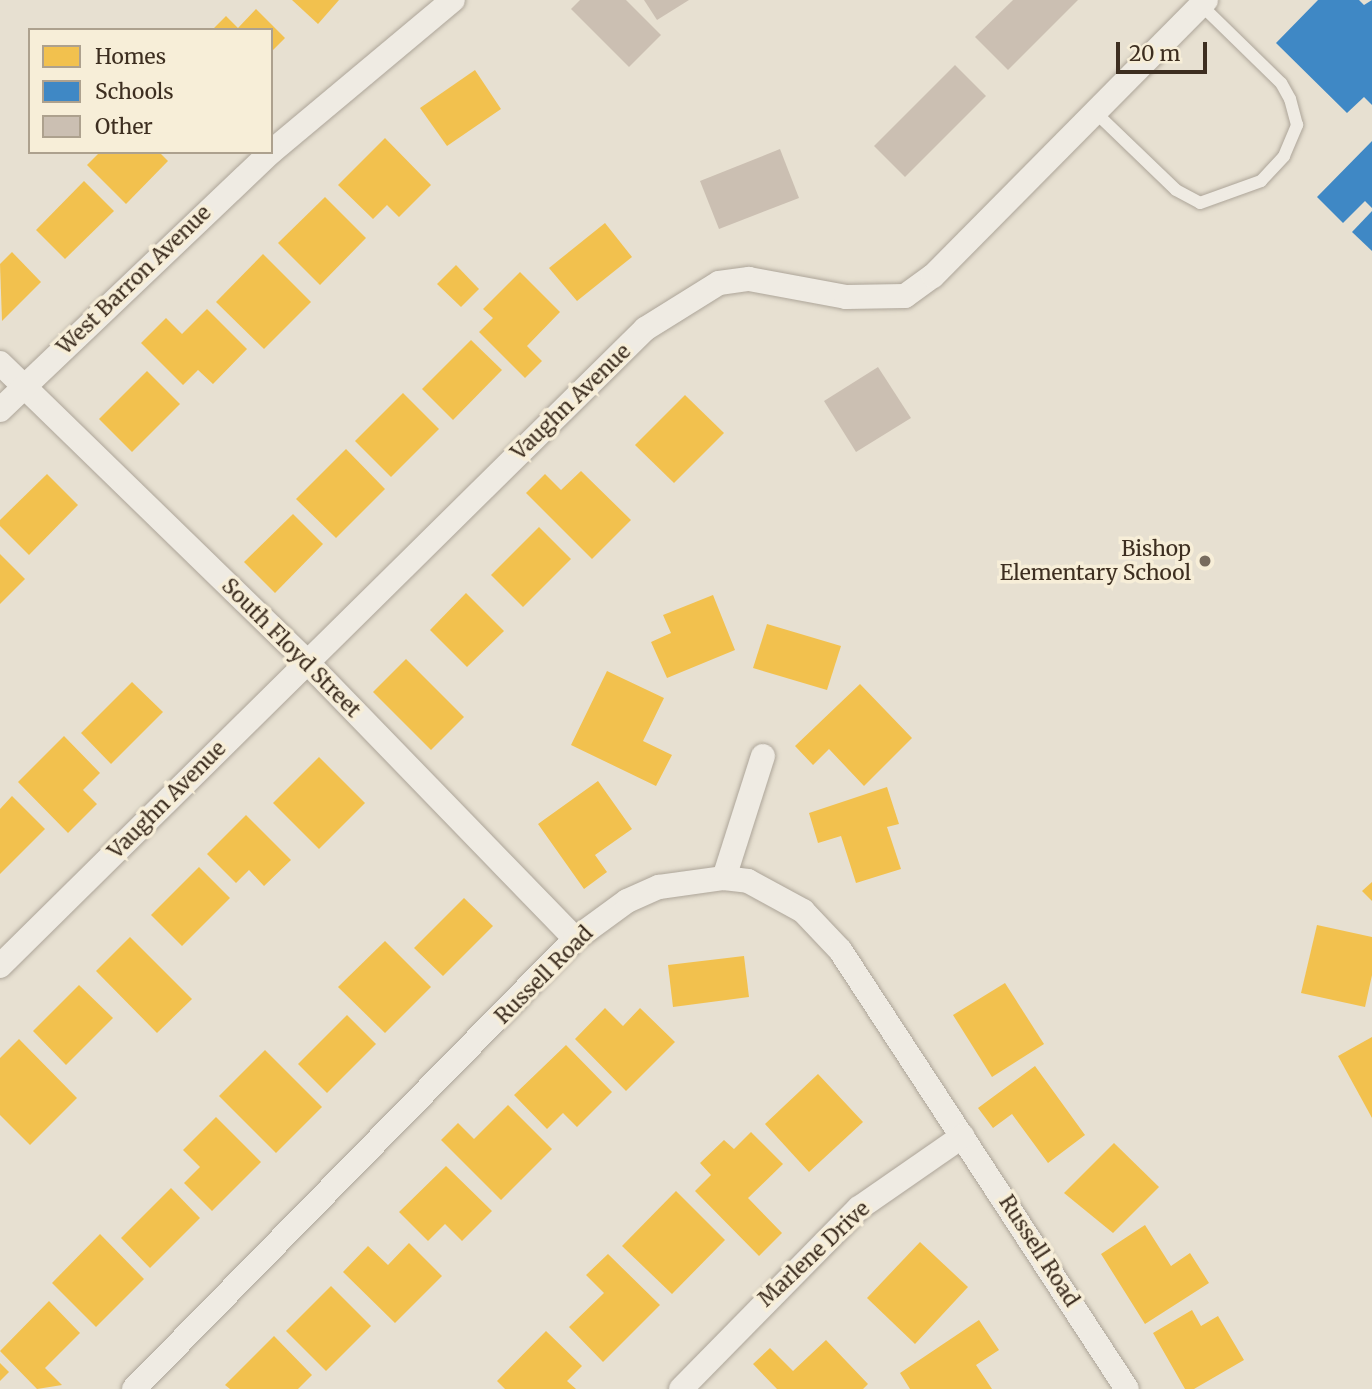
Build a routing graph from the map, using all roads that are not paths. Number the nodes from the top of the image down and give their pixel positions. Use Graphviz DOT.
graph roads {
  1 [pos="453,0"];
  2 [pos="1203,3"];
  3 [pos="1095,112"];
  4 [pos="273,150"];
  5 [pos="269,154"];
  6 [pos="0,363"];
  7 [pos="23,386"];
  8 [pos="0,410"];
  9 [pos="306,661"];
  10 [pos="763,756"];
  11 [pos="724,878"];
  12 [pos="575,939"];
  13 [pos="0,966"];
  14 [pos="963,1136"];
  15 [pos="134,1389"];
  16 [pos="681,1389"];
  17 [pos="1127,1389"];
  1 -- 4 [label="street, West Barron Avenue"];
  2 -- 3 [label="street, Vaughn Avenue"];
  2 -- 3 [label="lane"];
  3 -- 9 [label="street, Vaughn Avenue"];
  5 -- 7 [label="street, West Barron Avenue"];
  6 -- 7 [label="street, South Floyd Street"];
  7 -- 8 [label="street, West Barron Avenue"];
  7 -- 9 [label="street, South Floyd Street"];
  9 -- 12 [label="street, South Floyd Street"];
  9 -- 13 [label="street, Vaughn Avenue"];
  10 -- 11 [label="street"];
  11 -- 12 [label="street, Russell Road"];
  11 -- 14 [label="street, Russell Road"];
  12 -- 15 [label="street, Russell Road"];
  14 -- 16 [label="street, Marlene Drive"];
  14 -- 17 [label="street, Russell Road"];
}
